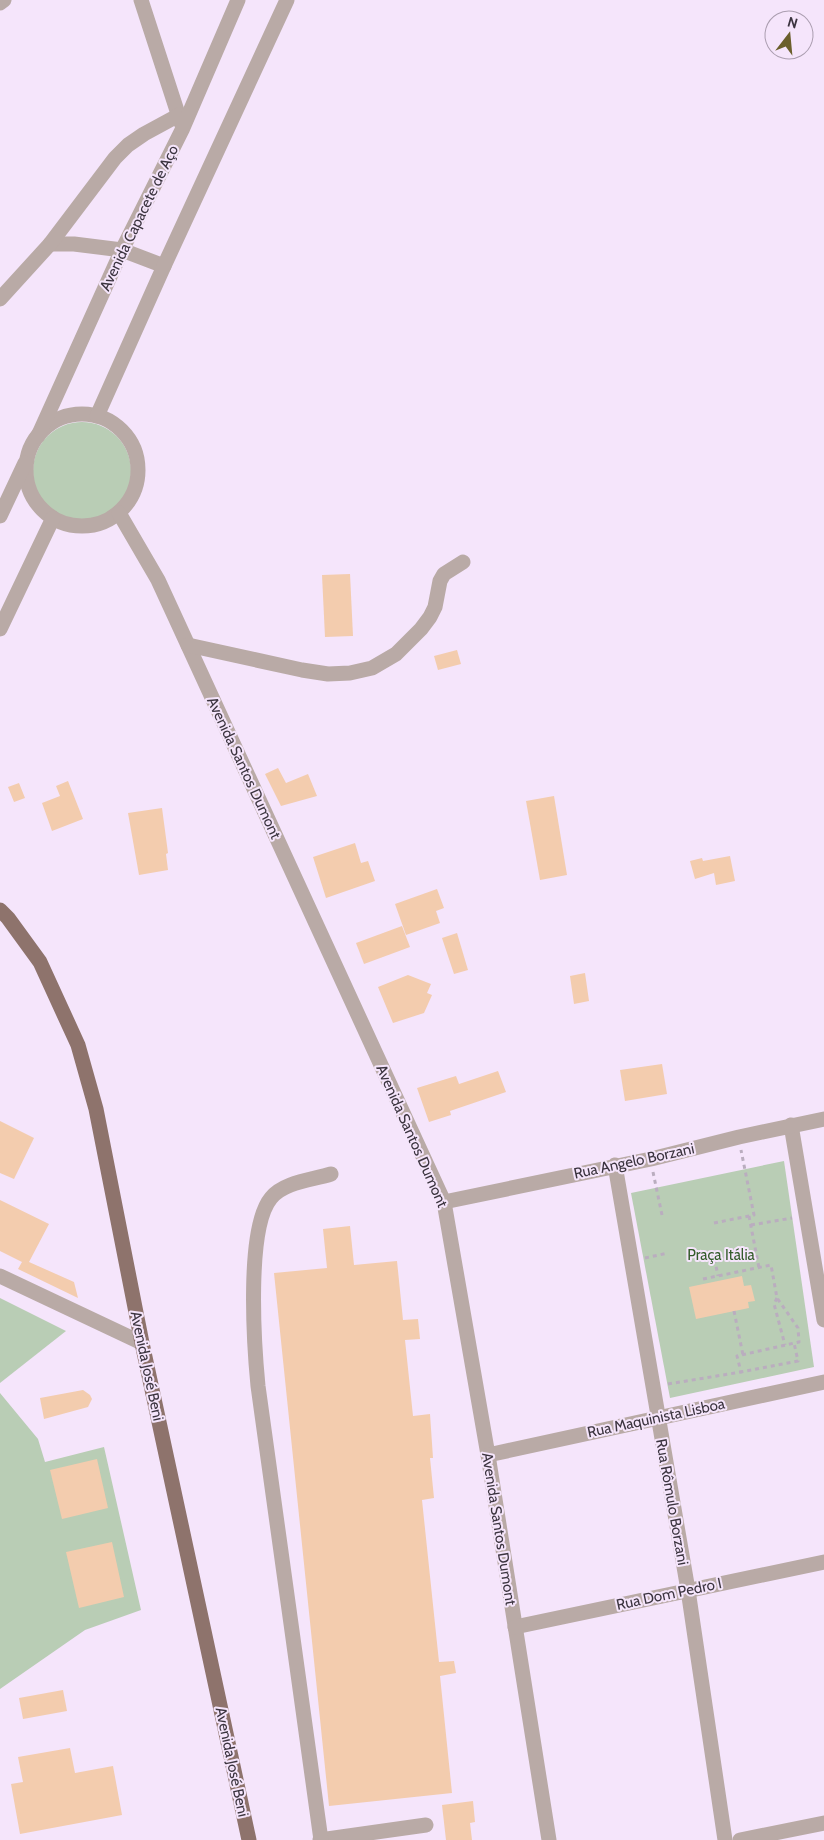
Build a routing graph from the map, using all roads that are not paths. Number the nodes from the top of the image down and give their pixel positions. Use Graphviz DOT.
graph roads {
  1 [pos="4,0"];
  2 [pos="141,0"];
  3 [pos="238,0"];
  4 [pos="288,0"];
  5 [pos="0,3"];
  6 [pos="180,122"];
  7 [pos="50,244"];
  8 [pos="122,250"];
  9 [pos="164,266"];
  10 [pos="0,299"];
  11 [pos="97,416"];
  12 [pos="38,436"];
  13 [pos="28,457"];
  14 [pos="119,512"];
  15 [pos="0,516"];
  16 [pos="53,518"];
  17 [pos="463,562"];
  18 [pos="0,629"];
  19 [pos="188,645"];
  20 [pos="0,910"];
  21 [pos="824,1119"];
  22 [pos="791,1125"];
  23 [pos="615,1165"];
  24 [pos="331,1174"];
  25 [pos="444,1202"];
  26 [pos="0,1276"];
  27 [pos="824,1320"];
  28 [pos="142,1344"];
  29 [pos="824,1382"];
  30 [pos="657,1419"];
  31 [pos="488,1454"];
  32 [pos="824,1562"];
  33 [pos="688,1590"];
  34 [pos="515,1627"];
  35 [pos="824,1823"];
  36 [pos="426,1825"];
  37 [pos="249,1840"];
  38 [pos="321,1840"];
  39 [pos="549,1840"];
  40 [pos="725,1840"];
  41 [pos="740,1840"];
  1 -- 5 [label="street"];
  2 -- 6 [label="street"];
  3 -- 6 [label="street, Avenida Capacete de Aço"];
  4 -- 9 [label="street"];
  6 -- 7 [label="street"];
  6 -- 8 [label="street, Avenida Capacete de Aço"];
  7 -- 8 [label="street"];
  7 -- 10 [label="street"];
  8 -- 9 [label="street"];
  8 -- 12 [label="street, Avenida Capacete de Aço"];
  9 -- 11 [label="street"];
  11 -- 12 [label="street"];
  11 -- 14 [label="street"];
  12 -- 13 [label="street"];
  13 -- 15 [label="street"];
  13 -- 16 [label="street"];
  14 -- 16 [label="street"];
  14 -- 19 [label="street, Avenida Santos Dumont"];
  16 -- 18 [label="street"];
  17 -- 19 [label="street"];
  19 -- 25 [label="street, Avenida Santos Dumont"];
  20 -- 28 [label="main road, Avenida José Beni"];
  21 -- 22 [label="street, Rua Angelo Borzani"];
  22 -- 23 [label="street, Rua Angelo Borzani"];
  22 -- 27 [label="street"];
  23 -- 25 [label="street, Rua Angelo Borzani"];
  23 -- 30 [label="street, Rua Rômulo Borzani"];
  24 -- 38 [label="street"];
  25 -- 31 [label="street, Avenida Santos Dumont"];
  26 -- 28 [label="street"];
  28 -- 37 [label="main road, Avenida José Beni"];
  29 -- 30 [label="street, Rua Maquinista Lisboa"];
  30 -- 31 [label="street, Rua Maquinista Lisboa"];
  30 -- 33 [label="street, Rua Rômulo Borzani"];
  31 -- 34 [label="street, Avenida Santos Dumont"];
  32 -- 33 [label="street, Rua Dom Pedro I"];
  33 -- 34 [label="street, Rua Dom Pedro I"];
  33 -- 40 [label="street, Rua Rômulo Borzani"];
  34 -- 39 [label="street, Avenida Santos Dumont"];
  35 -- 41 [label="street"];
  36 -- 38 [label="street"];
}
